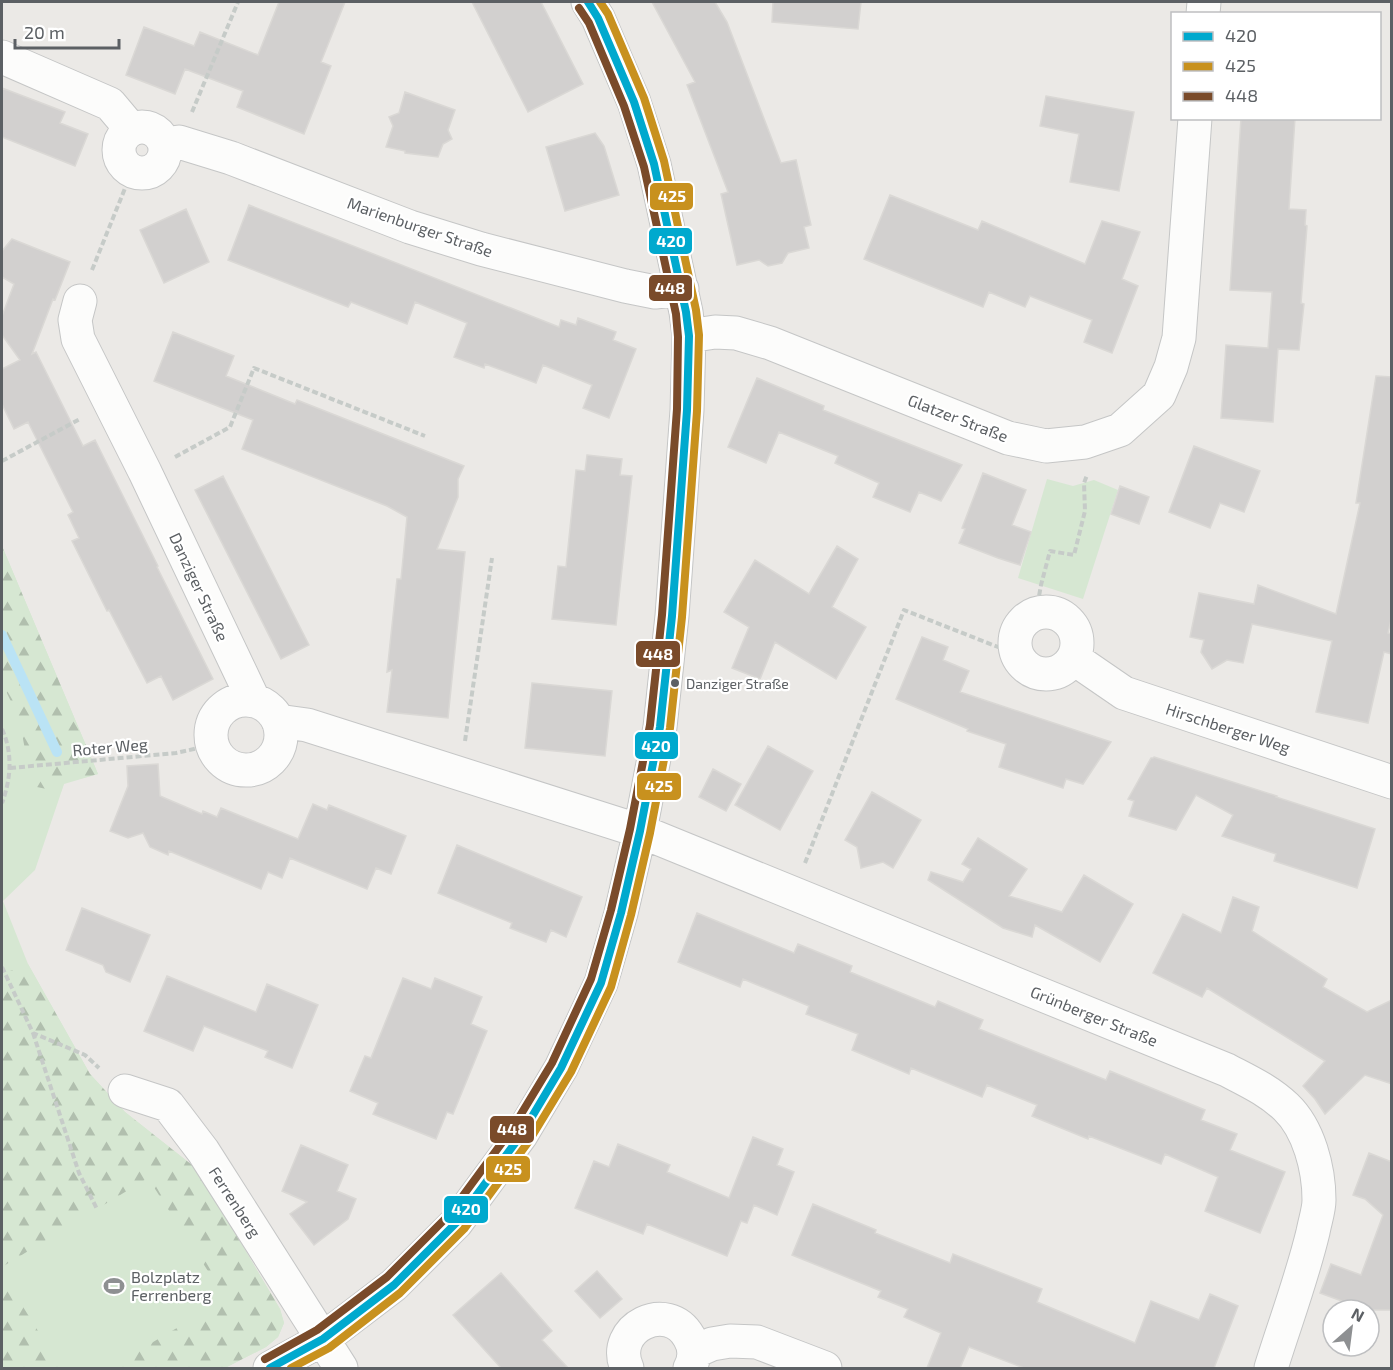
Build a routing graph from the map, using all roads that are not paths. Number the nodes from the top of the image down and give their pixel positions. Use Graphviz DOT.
graph roads {
  1 [pos="588,2"];
  2 [pos="2,57"];
  3 [pos="1195,120"];
  4 [pos="131,129"];
  5 [pos="172,143"];
  6 [pos="682,289"];
  7 [pos="80,301"];
  8 [pos="689,336"];
  9 [pos="1073,658"];
  10 [pos="266,711"];
  11 [pos="1392,782"];
  12 [pos="640,831"];
  13 [pos="125,1090"];
  14 [pos="323,1339"];
  15 [pos="692,1360"];
  16 [pos="270,1368"];
  17 [pos="341,1368"];
  18 [pos="627,1368"];
  19 [pos="825,1368"];
  20 [pos="1271,1368"];
  1 -- 6 [label="street"];
  2 -- 4 [label="street"];
  3 -- 8 [label="street, Glatzer Straße"];
  4 -- 5 [label="street, Marienburger Straße"];
  4 -- 5 [label="street"];
  5 -- 6 [label="street, Marienburger Straße"];
  6 -- 8 [label="street"];
  7 -- 10 [label="street, Danziger Straße"];
  8 -- 12 [label="street"];
  9 -- 9 [label="street"];
  9 -- 11 [label="street, Hirschberger Weg"];
  10 -- 10 [label="street, Danziger Straße"];
  10 -- 12 [label="street"];
  12 -- 14 [label="street"];
  12 -- 20 [label="street, Grünberger Straße"];
  13 -- 14 [label="street, Ferrenberg"];
  14 -- 16 [label="street"];
  14 -- 17 [label="street, Ferrenberg"];
  15 -- 18 [label="street"];
  15 -- 19 [label="street"];
}
